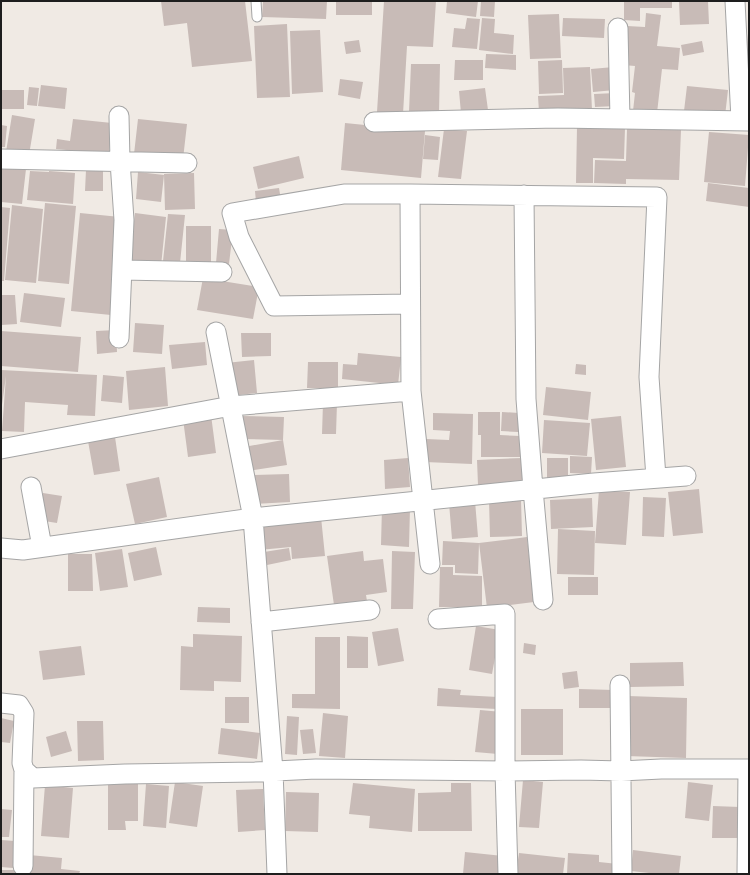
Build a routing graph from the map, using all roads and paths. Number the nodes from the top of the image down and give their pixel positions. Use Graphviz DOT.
graph roads {
  1 [pos="256,1"];
  2 [pos="734,1"];
  3 [pos="257,17"];
  4 [pos="618,28"];
  5 [pos="119,116"];
  6 [pos="620,119"];
  7 [pos="745,121"];
  8 [pos="374,122"];
  9 [pos="1,159"];
  10 [pos="120,161"];
  11 [pos="187,163"];
  12 [pos="410,194"];
  13 [pos="524,195"];
  14 [pos="122,270"];
  15 [pos="222,272"];
  16 [pos="410,304"];
  17 [pos="216,332"];
  18 [pos="119,338"];
  19 [pos="411,390"];
  20 [pos="231,406"];
  21 [pos="1,449"];
  22 [pos="686,476"];
  23 [pos="656,478"];
  24 [pos="31,487"];
  25 [pos="533,489"];
  26 [pos="422,501"];
  27 [pos="253,518"];
  28 [pos="42,547"];
  29 [pos="1,548"];
  30 [pos="430,564"];
  31 [pos="543,600"];
  32 [pos="370,610"];
  33 [pos="438,619"];
  34 [pos="261,622"];
  35 [pos="620,685"];
  36 [pos="1,702"];
  37 [pos="748,769"];
  38 [pos="24,770"];
  39 [pos="272,771"];
  40 [pos="505,771"];
  41 [pos="621,771"];
  42 [pos="22,866"];
  43 [pos="277,874"];
  44 [pos="508,874"];
  45 [pos="622,874"];
  46 [pos="747,874"];
  1 -- 3 [label="lane"];
  2 -- 7 [label="street"];
  4 -- 6 [label="street"];
  5 -- 10 [label="street"];
  6 -- 7 [label="street"];
  6 -- 8 [label="street"];
  9 -- 10 [label="street"];
  10 -- 11 [label="street"];
  10 -- 14 [label="street"];
  12 -- 13 [label="street"];
  12 -- 16 [label="street"];
  12 -- 16 [label="street"];
  13 -- 23 [label="street"];
  13 -- 25 [label="street"];
  14 -- 15 [label="street"];
  14 -- 18 [label="street"];
  16 -- 19 [label="street"];
  17 -- 20 [label="street"];
  19 -- 20 [label="street"];
  19 -- 26 [label="street"];
  20 -- 21 [label="street"];
  20 -- 27 [label="street"];
  22 -- 23 [label="street"];
  23 -- 25 [label="street"];
  24 -- 28 [label="street"];
  25 -- 26 [label="street"];
  25 -- 31 [label="street"];
  26 -- 27 [label="street"];
  26 -- 30 [label="street"];
  27 -- 28 [label="street"];
  27 -- 34 [label="street"];
  28 -- 29 [label="street"];
  32 -- 34 [label="street"];
  33 -- 40 [label="street"];
  34 -- 39 [label="street"];
  35 -- 41 [label="street"];
  36 -- 38 [label="street"];
  37 -- 41 [label="street"];
  37 -- 46 [label="street"];
  38 -- 39 [label="street"];
  38 -- 42 [label="street"];
  39 -- 40 [label="street"];
  39 -- 43 [label="street"];
  40 -- 41 [label="street"];
  40 -- 44 [label="street"];
  41 -- 45 [label="street"];
}
